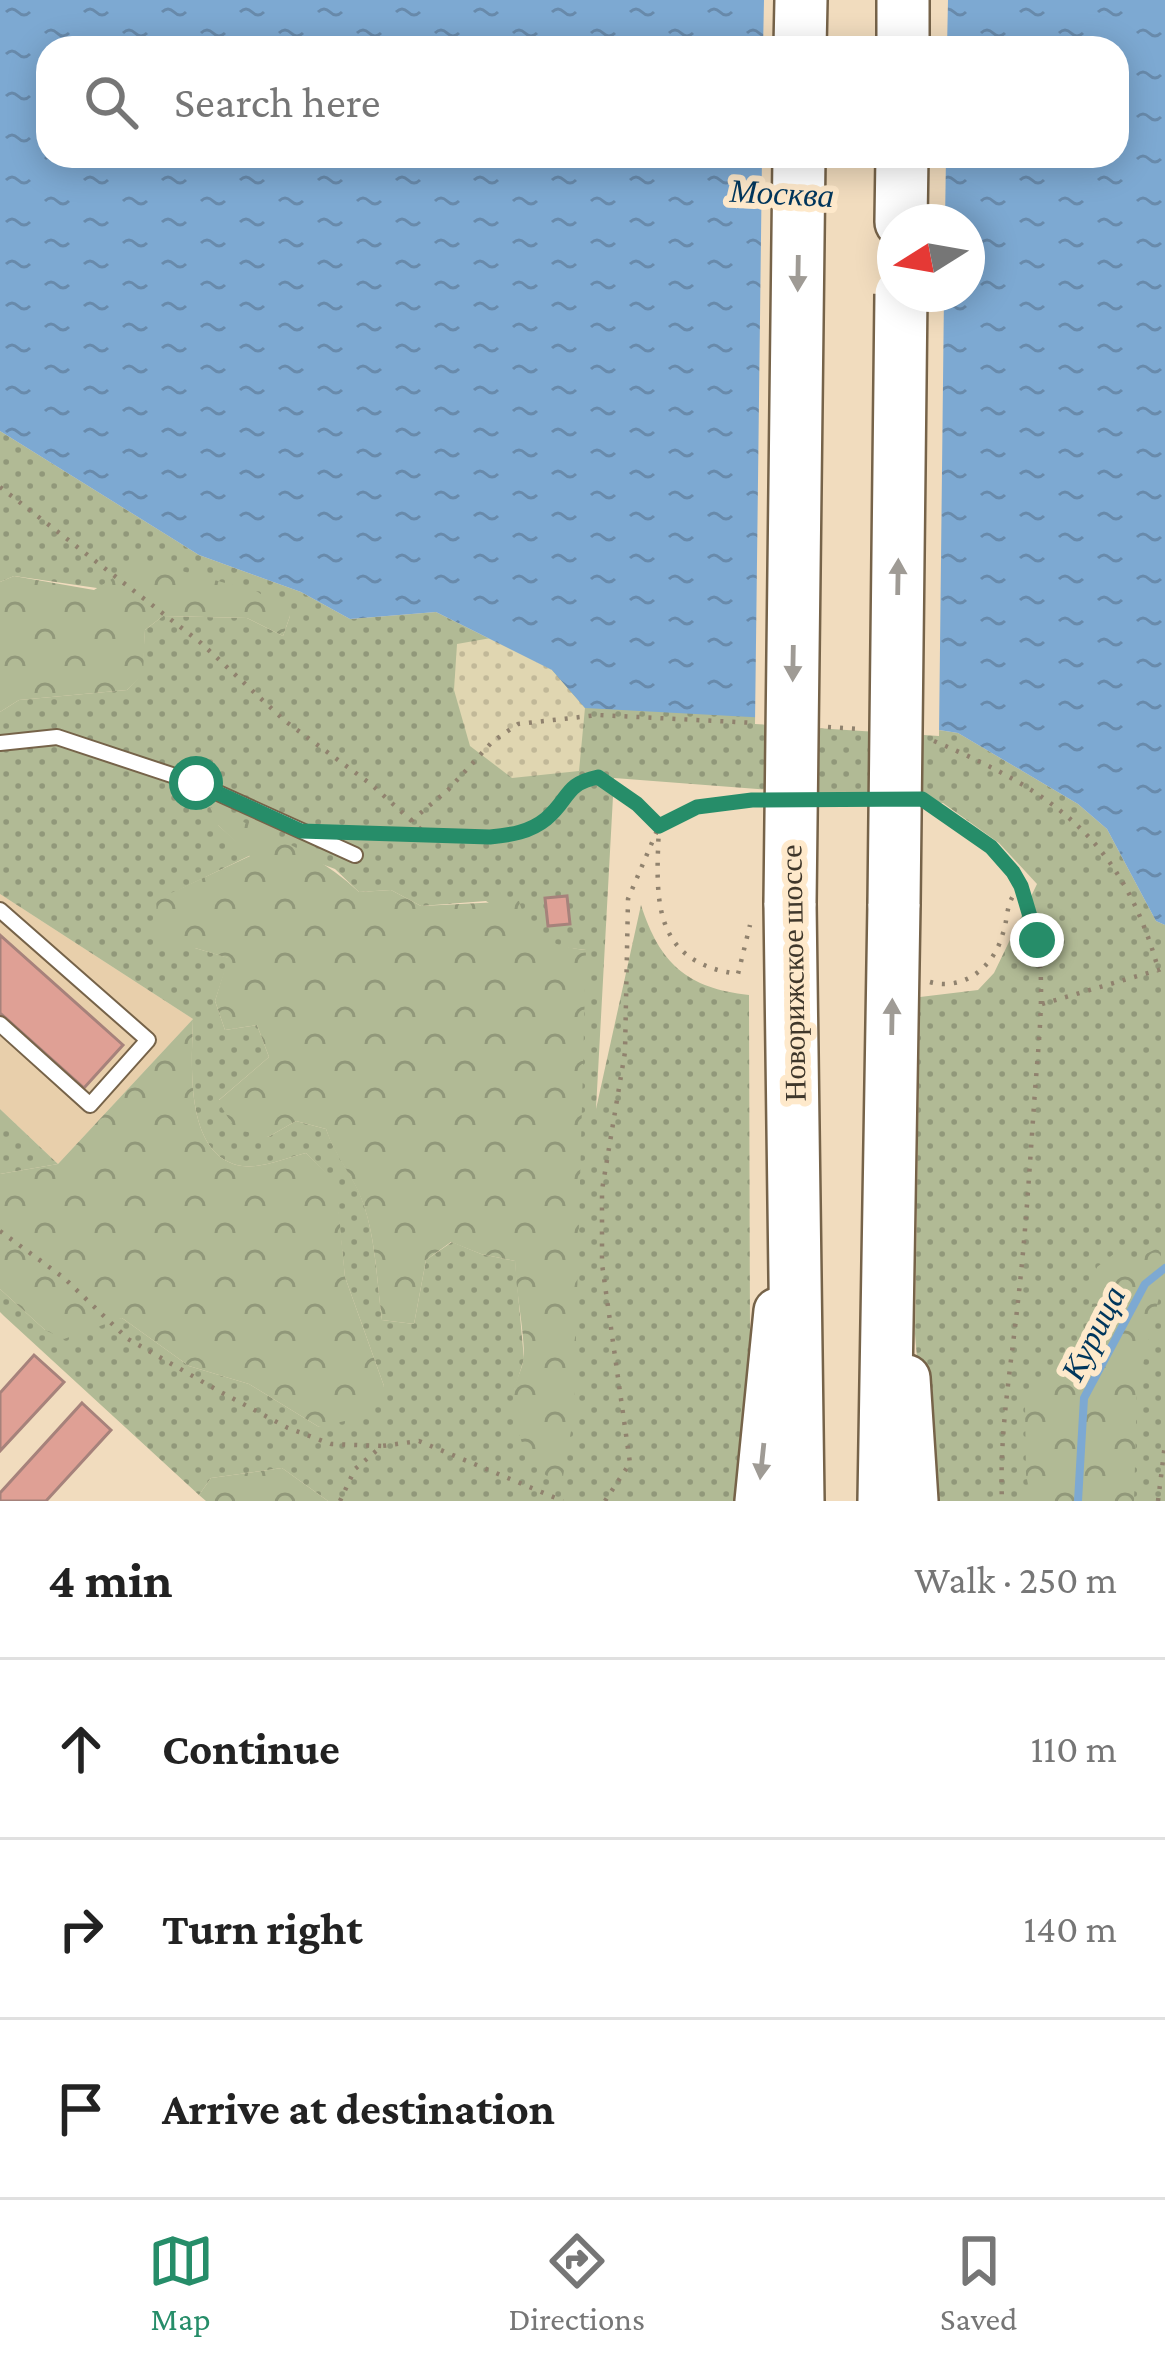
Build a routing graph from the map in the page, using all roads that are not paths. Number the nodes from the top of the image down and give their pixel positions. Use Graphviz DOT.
graph roads {
  1 [pos="801,0"];
  2 [pos="904,0"];
  3 [pos="800,36"];
  4 [pos="903,36"];
  5 [pos="799,168"];
  6 [pos="902,168"];
  7 [pos="901,204"];
  8 [pos="901,312"];
  9 [pos="0,743"];
  10 [pos="355,855"];
  11 [pos="0,910"];
  12 [pos="0,1024"];
  13 [pos="890,1130"];
  14 [pos="795,1135"];
  15 [pos="758,1501"];
  16 [pos="798,1501"];
  17 [pos="884,1501"];
  18 [pos="915,1501"];
  1 -- 3 [label="highway"];
  2 -- 4 [label="highway"];
  5 -- 14 [label="highway, Новорижское шоссе, one-way, bridge"];
  6 -- 7 [label="highway"];
  13 -- 8 [label="highway, one-way, bridge"];
  9 -- 10 [label="lane"];
  11 -- 12 [label="lane"];
  13 -- 17 [label="highway"];
  13 -- 18 [label="main road"];
  14 -- 15 [label="main road, one-way"];
  14 -- 16 [label="highway, Новорижское шоссе"];
}
